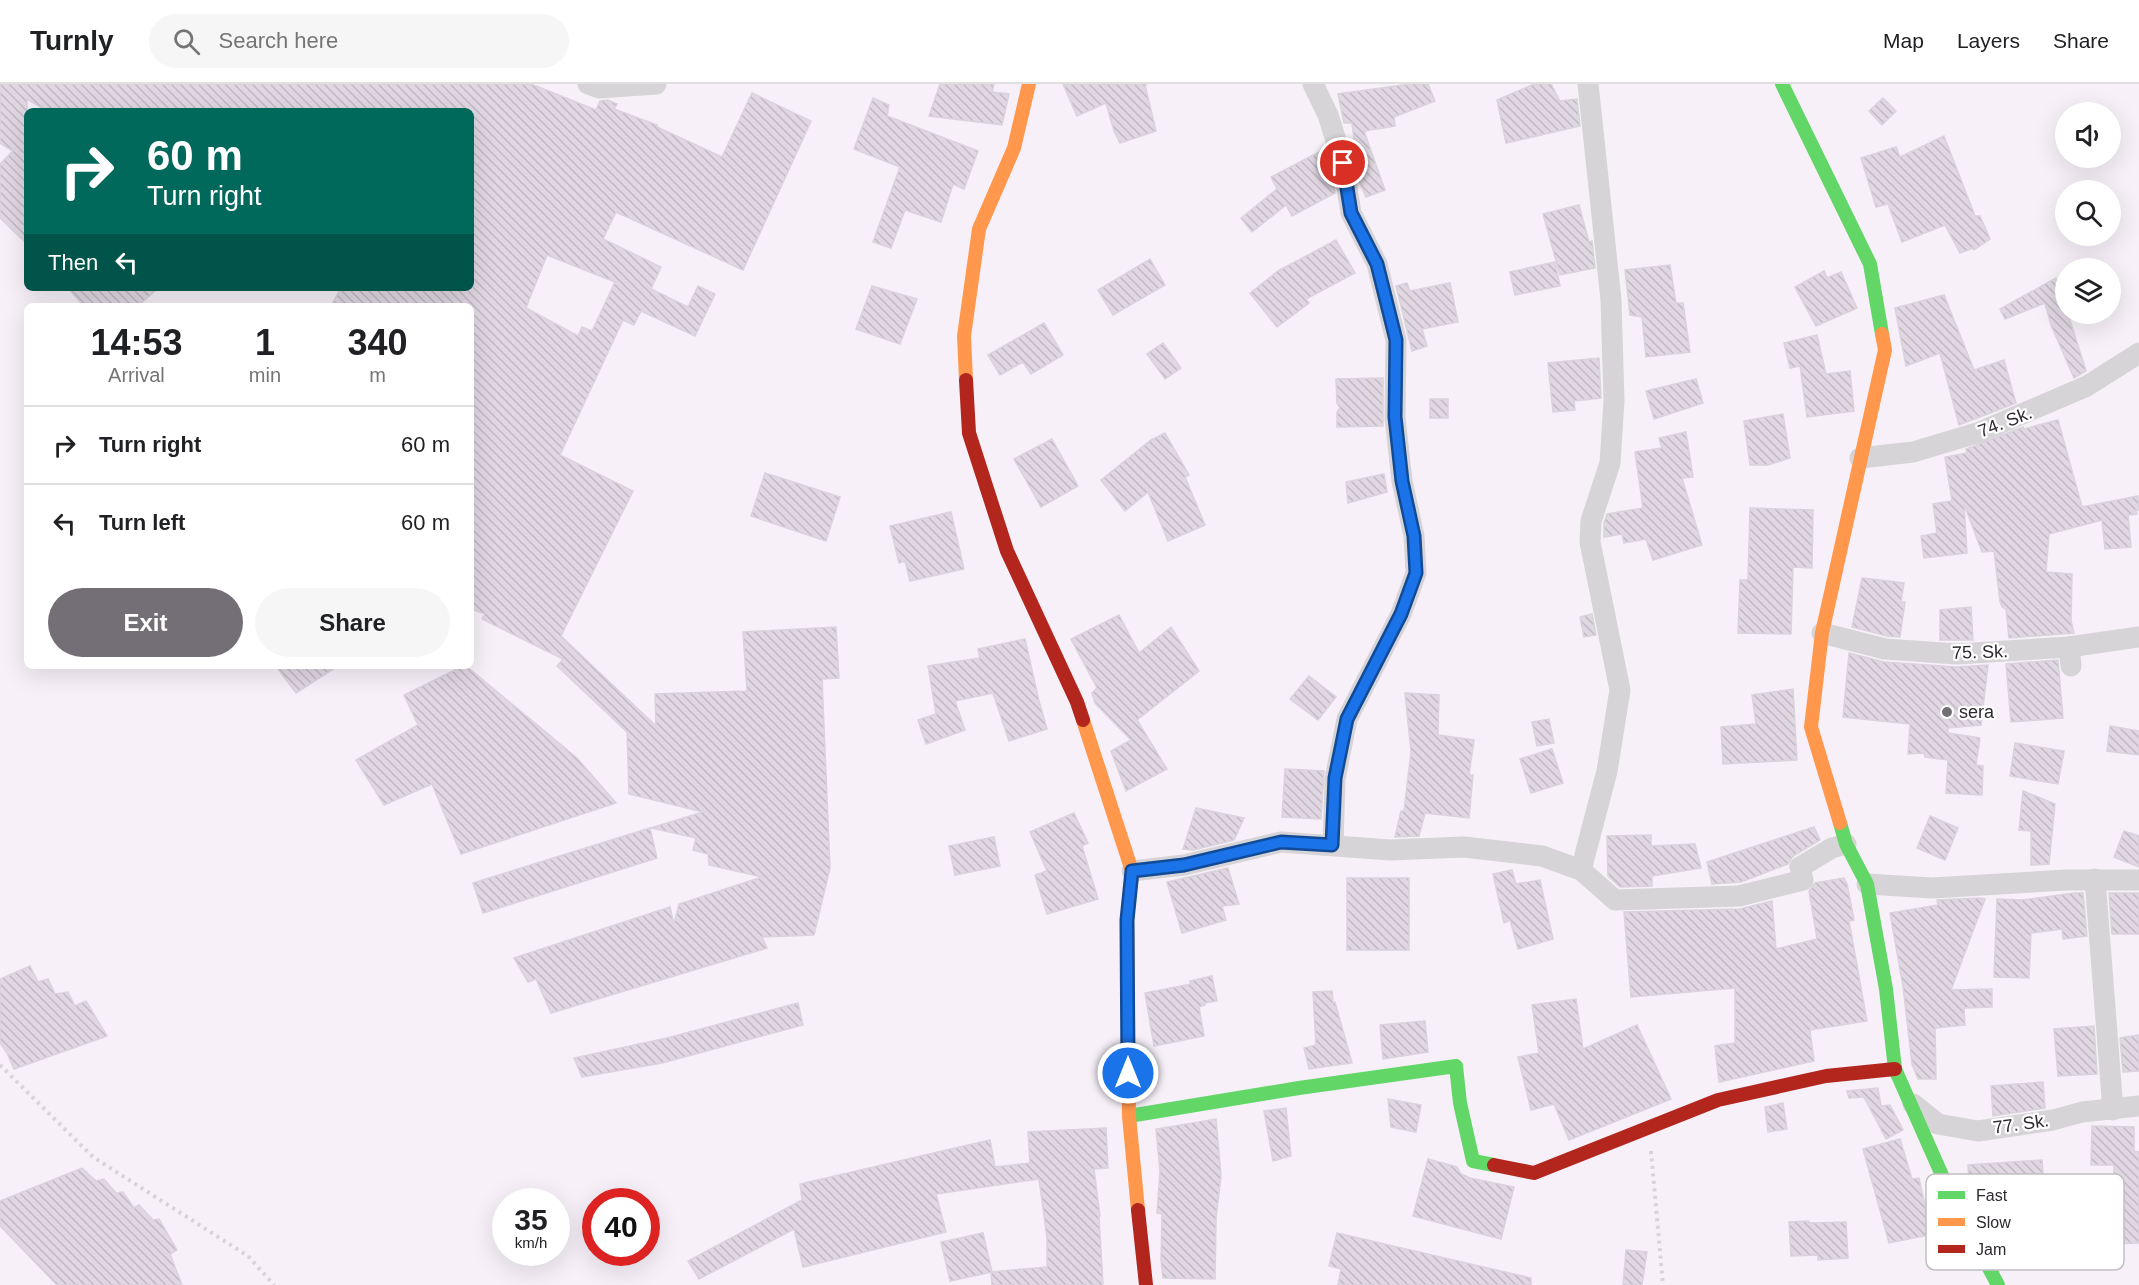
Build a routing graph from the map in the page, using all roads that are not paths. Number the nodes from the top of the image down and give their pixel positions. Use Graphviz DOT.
graph roads {
  1 [pos="588,84"];
  2 [pos="656,84"];
  3 [pos="1029,84"];
  4 [pos="1313,84"];
  5 [pos="1588,84"];
  6 [pos="1782,84"];
  7 [pos="2139,353"];
  8 [pos="1860,458"];
  9 [pos="1822,633"];
  10 [pos="2139,637"];
  11 [pos="1846,844"];
  12 [pos="1332,845"];
  13 [pos="1581,870"];
  14 [pos="1132,871"];
  15 [pos="2095,879"];
  16 [pos="2139,880"];
  17 [pos="1867,884"];
  18 [pos="1895,1069"];
  19 [pos="1911,1102"];
  20 [pos="2139,1106"];
  21 [pos="2113,1110"];
  22 [pos="1129,1116"];
  23 [pos="1942,1174"];
  24 [pos="1990,1270"];
  25 [pos="1146,1285"];
  26 [pos="1998,1285"];
  1 -- 2 [label="street"];
  3 -- 14 [label="street"];
  4 -- 12 [label="street"];
  5 -- 13 [label="street"];
  6 -- 8 [label="street"];
  7 -- 8 [label="street, 74. Sk."];
  8 -- 9 [label="street"];
  9 -- 10 [label="street, 75. Sk."];
  9 -- 11 [label="street"];
  11 -- 13 [label="street"];
  11 -- 17 [label="street"];
  12 -- 13 [label="street"];
  12 -- 14 [label="street"];
  14 -- 22 [label="street"];
  15 -- 16 [label="street"];
  15 -- 17 [label="street"];
  15 -- 21 [label="street"];
  17 -- 18 [label="street"];
  18 -- 19 [label="street"];
  18 -- 22 [label="street"];
  19 -- 21 [label="street, 77. Sk."];
  19 -- 23 [label="street"];
  20 -- 21 [label="street, 77. Sk."];
  22 -- 25 [label="street"];
  24 -- 26 [label="street"];
}
